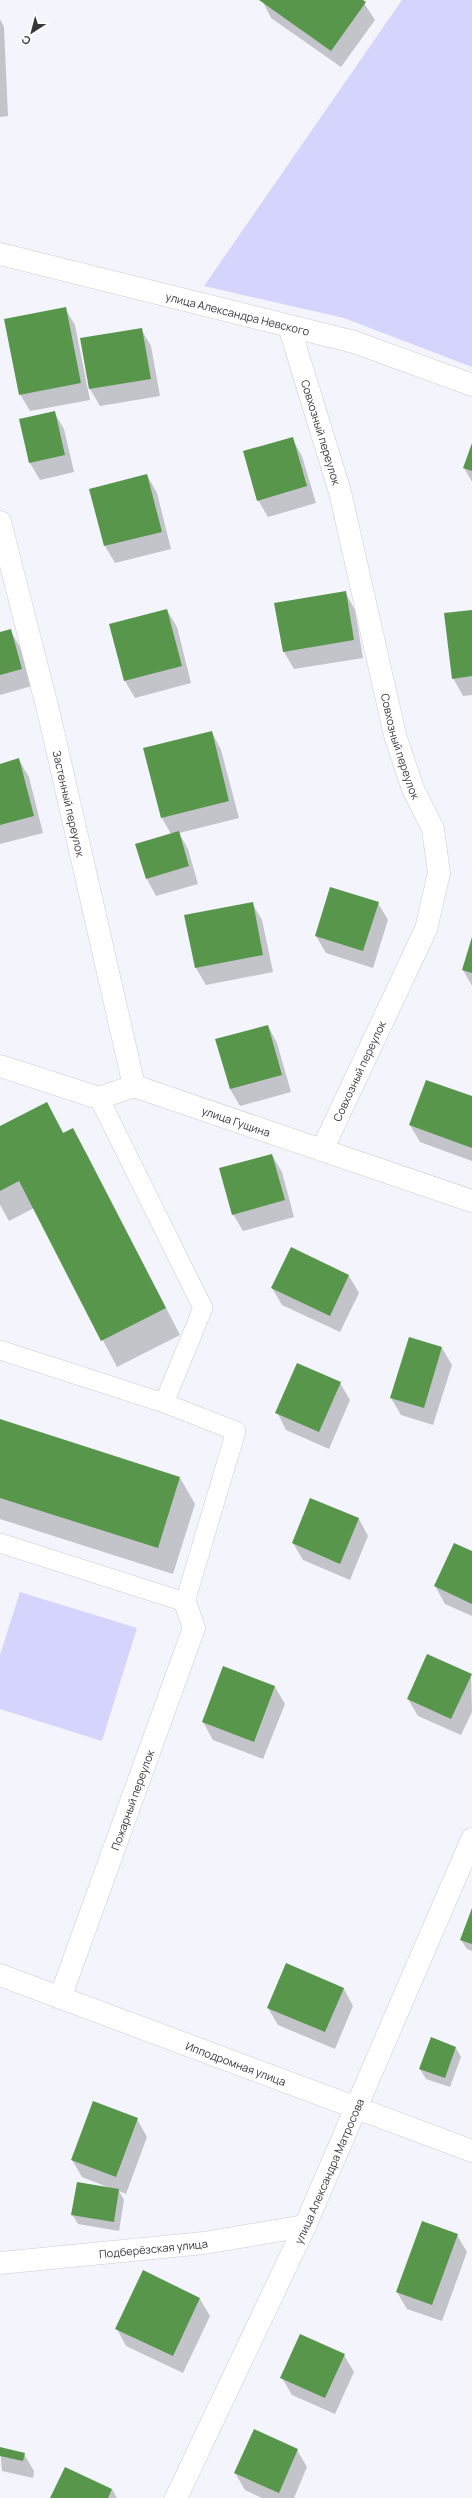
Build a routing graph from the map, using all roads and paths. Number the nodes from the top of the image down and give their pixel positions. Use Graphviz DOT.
graph roads {
  1 [pos="0,254"];
  2 [pos="289,326"];
  3 [pos="472,385"];
  4 [pos="0,522"];
  5 [pos="0,1066"];
  6 [pos="134,1086"];
  7 [pos="99,1098"];
  8 [pos="322,1150"];
  9 [pos="472,1201"];
  10 [pos="0,1350"];
  11 [pos="164,1403"];
  12 [pos="0,1544"];
  13 [pos="185,1602"];
  14 [pos="472,1839"];
  15 [pos="0,1975"];
  16 [pos="60,1998"];
  17 [pos="355,2106"];
  18 [pos="472,2151"];
  19 [pos="305,2226"];
  20 [pos="0,2263"];
  21 [pos="176,2498"];
  1 -- 2 [label="street, улица Александра Невского"];
  2 -- 3 [label="street, улица Александра Невского"];
  2 -- 8 [label="street, Совхозный переулок"];
  4 -- 6 [label="street, Застенный переулок"];
  5 -- 7 [label="street"];
  6 -- 7 [label="street"];
  6 -- 8 [label="street, улица Гущина"];
  7 -- 11 [label="lane"];
  8 -- 9 [label="street, улица Гущина"];
  10 -- 11 [label="lane"];
  11 -- 13 [label="lane"];
  12 -- 13 [label="lane"];
  13 -- 16 [label="street, Пожарный переулок"];
  14 -- 17 [label="street, улица Александра Матросова"];
  15 -- 16 [label="street, Ипподромная улица"];
  16 -- 17 [label="street, Ипподромная улица"];
  17 -- 18 [label="street, Ипподромная улица"];
  17 -- 19 [label="street, улица Александра Матросова"];
  19 -- 20 [label="street, Подберёзская улица"];
  19 -- 21 [label="street, улица Александра Матросова"];
}
